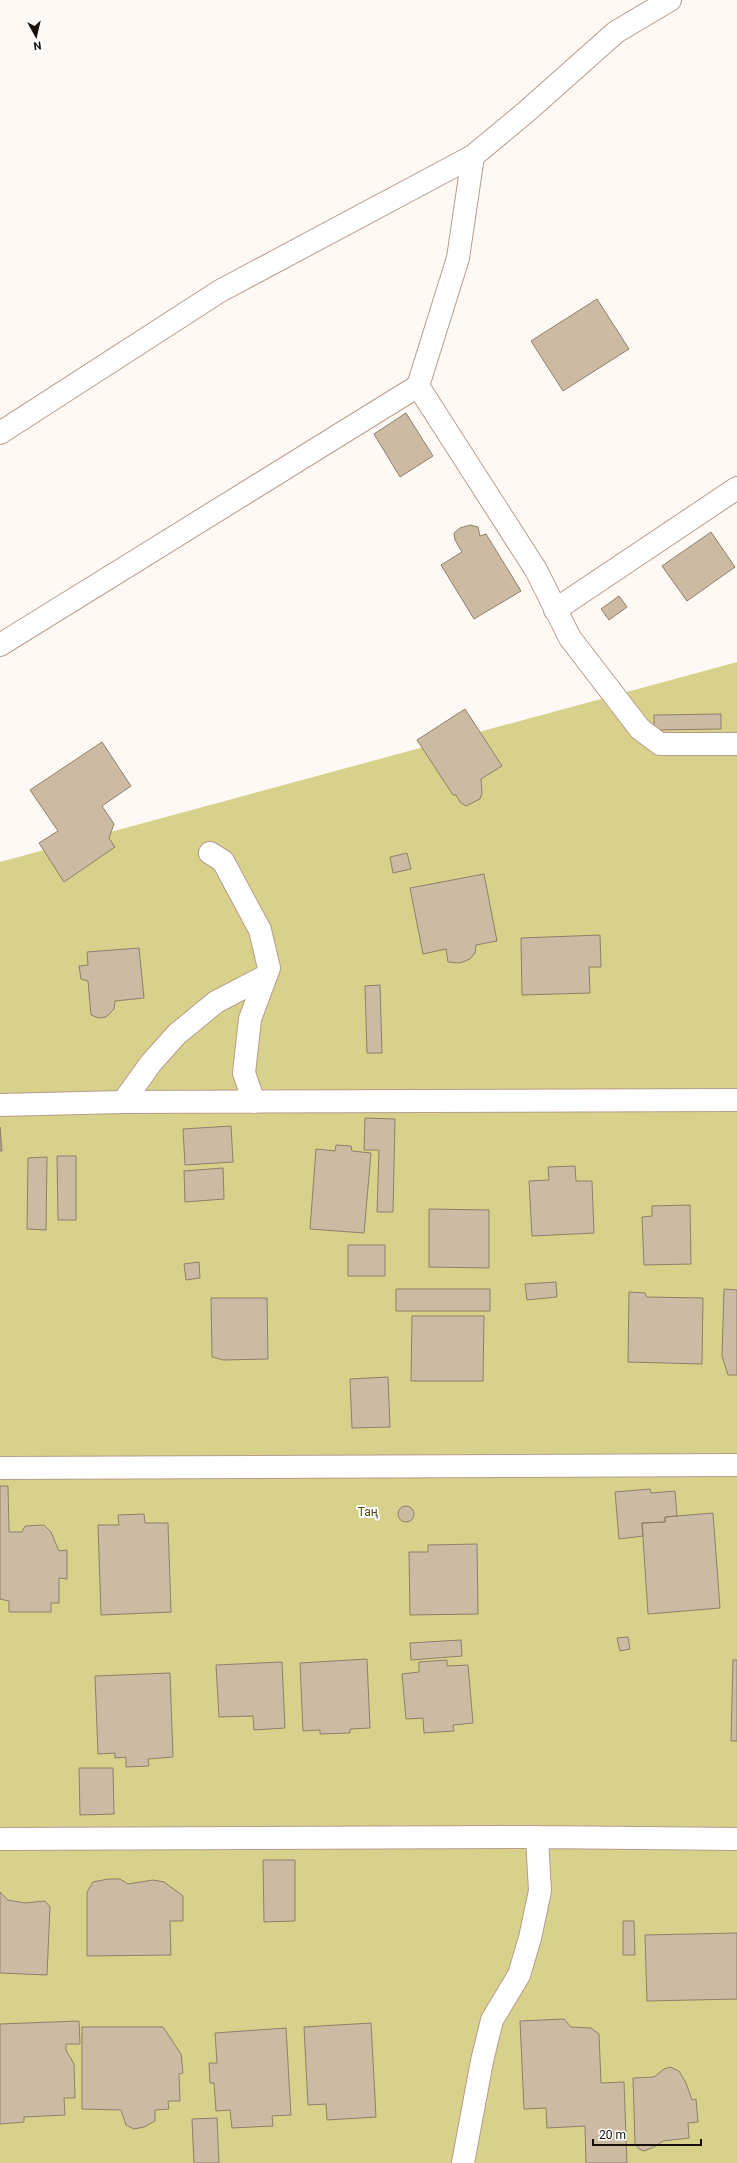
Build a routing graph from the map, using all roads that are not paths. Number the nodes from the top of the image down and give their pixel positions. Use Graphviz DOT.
graph roads {
  1 [pos="670,0"];
  2 [pos="473,156"];
  3 [pos="418,386"];
  4 [pos="0,433"];
  5 [pos="737,488"];
  6 [pos="555,610"];
  7 [pos="0,645"];
  8 [pos="737,744"];
  9 [pos="210,854"];
  10 [pos="266,976"];
  11 [pos="737,1100"];
  12 [pos="124,1102"];
  13 [pos="254,1102"];
  14 [pos="0,1105"];
  15 [pos="737,1464"];
  16 [pos="0,1468"];
  17 [pos="537,1837"];
  18 [pos="0,1839"];
  19 [pos="737,1839"];
  20 [pos="463,2163"];
  1 -- 2 [label="street"];
  2 -- 3 [label="street"];
  2 -- 4 [label="street"];
  3 -- 6 [label="street"];
  3 -- 7 [label="street"];
  5 -- 6 [label="street"];
  6 -- 8 [label="street"];
  9 -- 10 [label="street"];
  10 -- 12 [label="street"];
  10 -- 13 [label="street"];
  11 -- 13 [label="street"];
  12 -- 13 [label="street"];
  12 -- 14 [label="street"];
  15 -- 16 [label="street"];
  17 -- 18 [label="street"];
  17 -- 19 [label="street"];
  17 -- 20 [label="street"];
}
